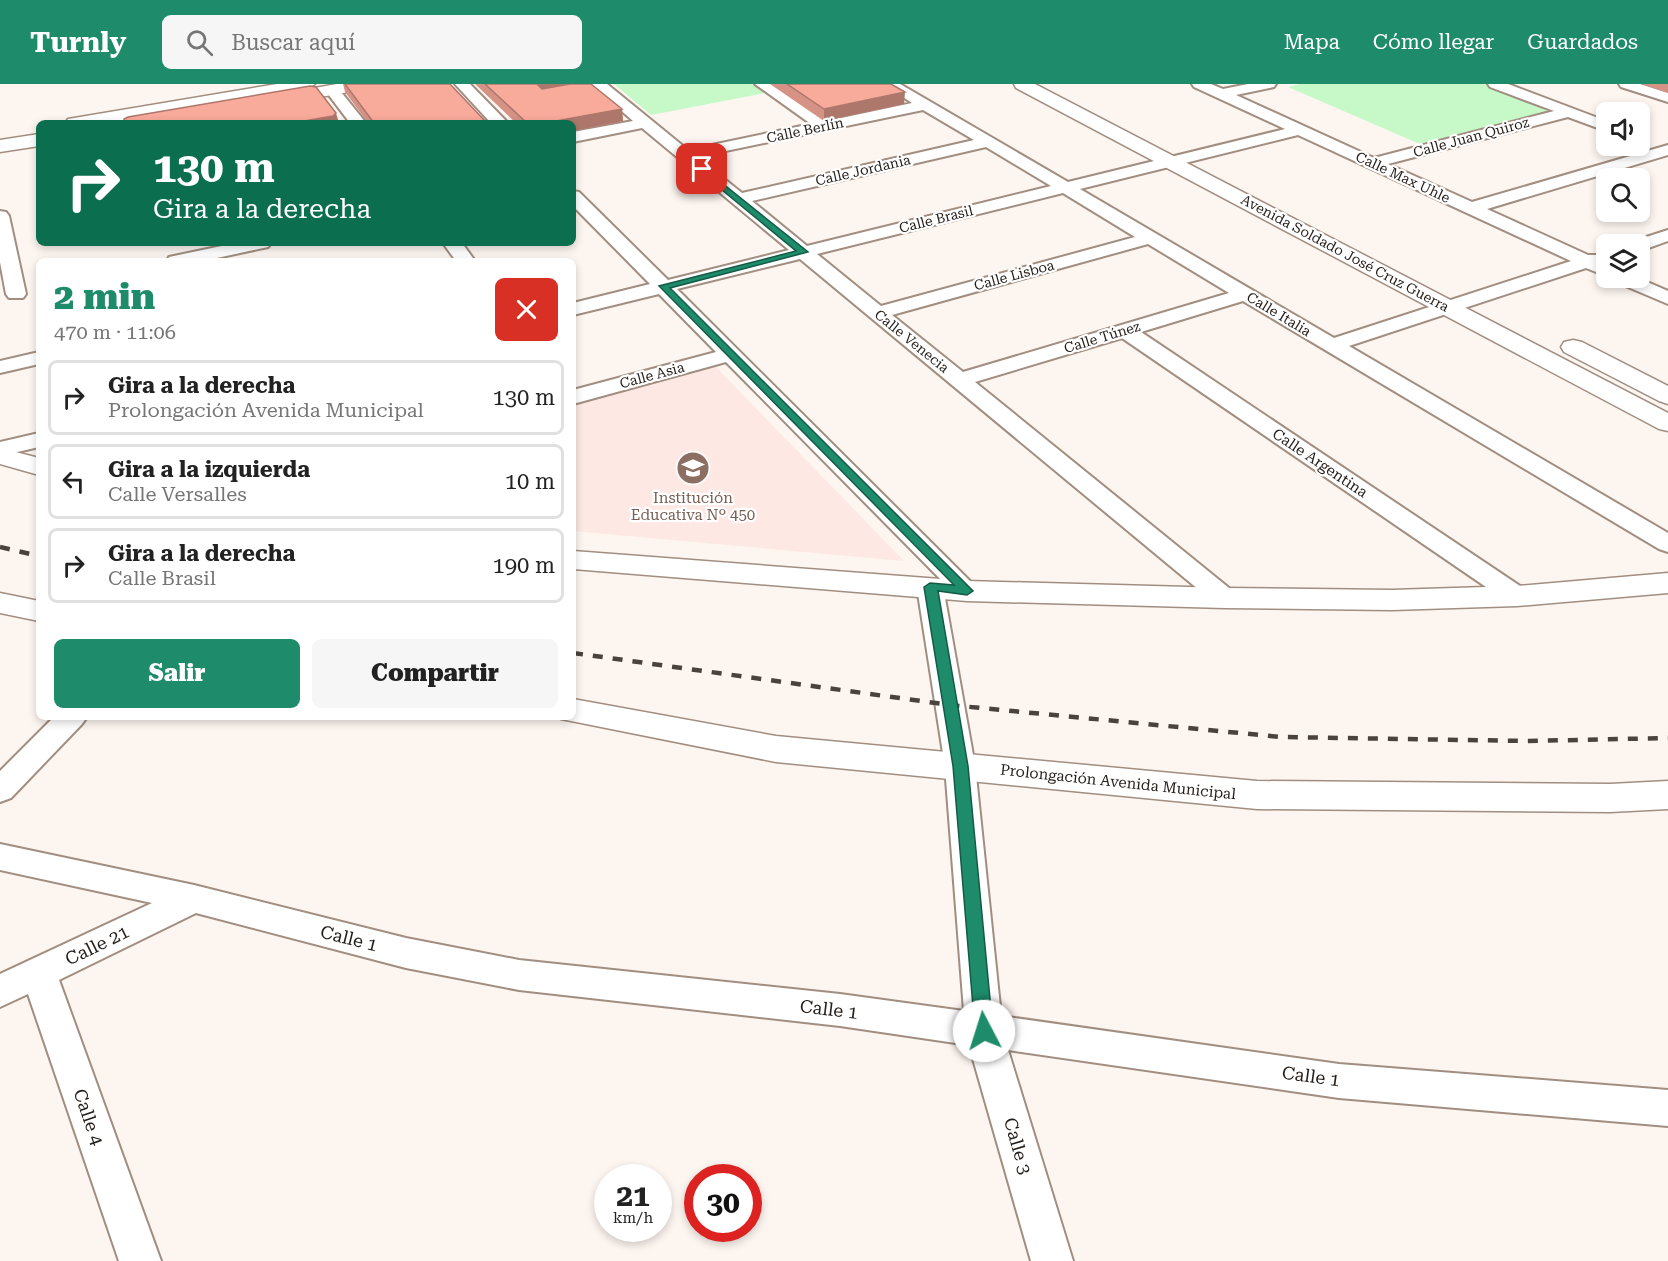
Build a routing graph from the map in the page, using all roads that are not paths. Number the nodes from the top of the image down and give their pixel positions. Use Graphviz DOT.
graph roads {
  1 [pos="307,84"];
  2 [pos="366,84"];
  3 [pos="462,84"];
  4 [pos="599,84"];
  5 [pos="762,84"];
  6 [pos="890,84"];
  7 [pos="1022,84"];
  8 [pos="1056,84"];
  9 [pos="1199,84"];
  10 [pos="1269,84"];
  11 [pos="1495,84"];
  12 [pos="1626,84"];
  13 [pos="332,90"];
  14 [pos="1222,94"];
  15 [pos="1668,98"];
  16 [pos="925,105"];
  17 [pos="1569,112"];
  18 [pos="114,120"];
  19 [pos="155,120"];
  20 [pos="356,120"];
  21 [pos="497,120"];
  22 [pos="1596,122"];
  23 [pos="645,123"];
  24 [pos="824,126"];
  25 [pos="36,129"];
  26 [pos="1300,130"];
  27 [pos="0,135"];
  28 [pos="576,136"];
  29 [pos="36,140"];
  30 [pos="1650,141"];
  31 [pos="988,142"];
  32 [pos="0,146"];
  33 [pos="1668,149"];
  34 [pos="685,155"];
  35 [pos="1197,156"];
  36 [pos="1171,162"];
  37 [pos="1373,164"];
  38 [pos="1066,188"];
  39 [pos="576,199"];
  40 [pos="738,199"];
  41 [pos="1471,208"];
  42 [pos="0,216"];
  43 [pos="1668,235"];
  44 [pos="1151,238"];
  45 [pos="1650,241"];
  46 [pos="1373,245"];
  47 [pos="247,246"];
  48 [pos="454,246"];
  49 [pos="803,252"];
  50 [pos="189,258"];
  51 [pos="464,258"];
  52 [pos="1596,259"];
  53 [pos="1596,259"];
  54 [pos="663,286"];
  55 [pos="1646,288"];
  56 [pos="36,290"];
  57 [pos="1245,294"];
  58 [pos="8,296"];
  59 [pos="1452,297"];
  60 [pos="1476,298"];
  61 [pos="1668,298"];
  62 [pos="576,308"];
  63 [pos="1498,309"];
  64 [pos="876,313"];
  65 [pos="1124,330"];
  66 [pos="1551,336"];
  67 [pos="1332,345"];
  68 [pos="731,354"];
  69 [pos="36,359"];
  70 [pos="0,367"];
  71 [pos="959,380"];
  72 [pos="576,396"];
  73 [pos="1668,396"];
  74 [pos="1668,423"];
  75 [pos="36,441"];
  76 [pos="0,449"];
  77 [pos="0,456"];
  78 [pos="36,466"];
  79 [pos="1668,544"];
  80 [pos="576,560"];
  81 [pos="1668,583"];
  82 [pos="930,587"];
  83 [pos="967,591"];
  84 [pos="1517,596"];
  85 [pos="1225,598"];
  86 [pos="0,603"];
  87 [pos="36,610"];
  88 [pos="576,712"];
  89 [pos="69,720"];
  90 [pos="960,766"];
  91 [pos="0,790"];
  92 [pos="1668,795"];
  93 [pos="0,857"];
  94 [pos="194,899"];
  95 [pos="39,973"];
  96 [pos="0,991"];
  97 [pos="984,1031"];
  98 [pos="1668,1108"];
  99 [pos="140,1261"];
  100 [pos="1052,1261"];
  1 -- 18 [label="street"];
  2 -- 13 [label="street"];
  3 -- 21 [label="street"];
  4 -- 23 [label="street, Calle Venecia"];
  5 -- 24 [label="street"];
  6 -- 16 [label="street, Calle Italia"];
  7 -- 36 [label="street, Avenida Soldado José Cruz Guerra"];
  8 -- 35 [label="street, Avenida Soldado José Cruz Guerra"];
  9 -- 14 [label="street, Calle Max Uhle"];
  10 -- 14 [label="street"];
  11 -- 17 [label="street"];
  12 -- 15 [label="street"];
  13 -- 19 [label="street"];
  13 -- 20 [label="street"];
  14 -- 26 [label="street, Calle Max Uhle"];
  16 -- 24 [label="street, Calle Berlín"];
  16 -- 31 [label="street, Calle Italia"];
  17 -- 22 [label="street"];
  17 -- 37 [label="street, Calle Juan Quiroz"];
  23 -- 28 [label="street"];
  23 -- 34 [label="street, Calle Venecia"];
  24 -- 34 [label="street, Calle Berlín"];
  25 -- 27 [label="street"];
  26 -- 35 [label="street, Calle Brasil"];
  26 -- 37 [label="street, Calle Max Uhle"];
  29 -- 32 [label="street"];
  30 -- 33 [label="street"];
  31 -- 38 [label="street, Calle Italia"];
  31 -- 40 [label="street, Calle Jordania"];
  33 -- 41 [label="street"];
  34 -- 40 [label="street, Calle Venecia"];
  35 -- 36 [label="street, Calle Brasil"];
  35 -- 46 [label="street, Avenida Soldado José Cruz Guerra"];
  36 -- 38 [label="street, Calle Brasil"];
  36 -- 59 [label="street, Avenida Soldado José Cruz Guerra"];
  37 -- 41 [label="street, Calle Max Uhle"];
  38 -- 44 [label="street, Calle Italia"];
  38 -- 49 [label="street, Calle Brasil"];
  39 -- 54 [label="street"];
  40 -- 49 [label="street, Calle Venecia"];
  41 -- 52 [label="street, Calle Max Uhle"];
  42 -- 58 [label="street"];
  43 -- 45 [label="street"];
  44 -- 57 [label="street, Calle Italia"];
  44 -- 64 [label="street, Calle Lisboa"];
  47 -- 50 [label="street"];
  48 -- 51 [label="street"];
  49 -- 54 [label="street, Calle Brasil"];
  49 -- 64 [label="street, Calle Venecia"];
  53 -- 60 [label="street"];
  54 -- 62 [label="street, Calle Brasil"];
  54 -- 68 [label="street"];
  55 -- 61 [label="street"];
  56 -- 58 [label="street"];
  57 -- 65 [label="street, Calle Túnez"];
  57 -- 67 [label="street, Calle Italia"];
  59 -- 60 [label="street, Avenida Soldado José Cruz Guerra"];
  59 -- 67 [label="street"];
  59 -- 74 [label="street, Avenida Soldado José Cruz Guerra"];
  60 -- 63 [label="street, Avenida Soldado José Cruz Guerra"];
  64 -- 71 [label="street, Calle Venecia"];
  65 -- 71 [label="street, Calle Túnez"];
  65 -- 84 [label="street, Calle Argentina"];
  66 -- 73 [label="street"];
  67 -- 79 [label="street, Calle Italia"];
  68 -- 72 [label="street, Calle Asia"];
  68 -- 83 [label="street"];
  69 -- 70 [label="street"];
  71 -- 85 [label="street, Calle Venecia"];
  75 -- 76 [label="street"];
  77 -- 78 [label="street"];
  80 -- 82 [label="street"];
  81 -- 84 [label="street"];
  82 -- 83 [label="street"];
  82 -- 90 [label="street, Calle 3"];
  83 -- 85 [label="street"];
  84 -- 85 [label="street"];
  86 -- 87 [label="street"];
  88 -- 90 [label="street, Prolongación Avenida Municipal"];
  89 -- 91 [label="street"];
  90 -- 92 [label="street, Prolongación Avenida Municipal"];
  90 -- 97 [label="street, Calle 3"];
  93 -- 94 [label="street, Calle 1"];
  94 -- 95 [label="street, Calle 21"];
  94 -- 97 [label="street, Calle 1"];
  95 -- 96 [label="street, Calle 21"];
  95 -- 99 [label="street, Calle 4"];
  97 -- 98 [label="street, Calle 1"];
  97 -- 100 [label="street, Calle 3"];
}
